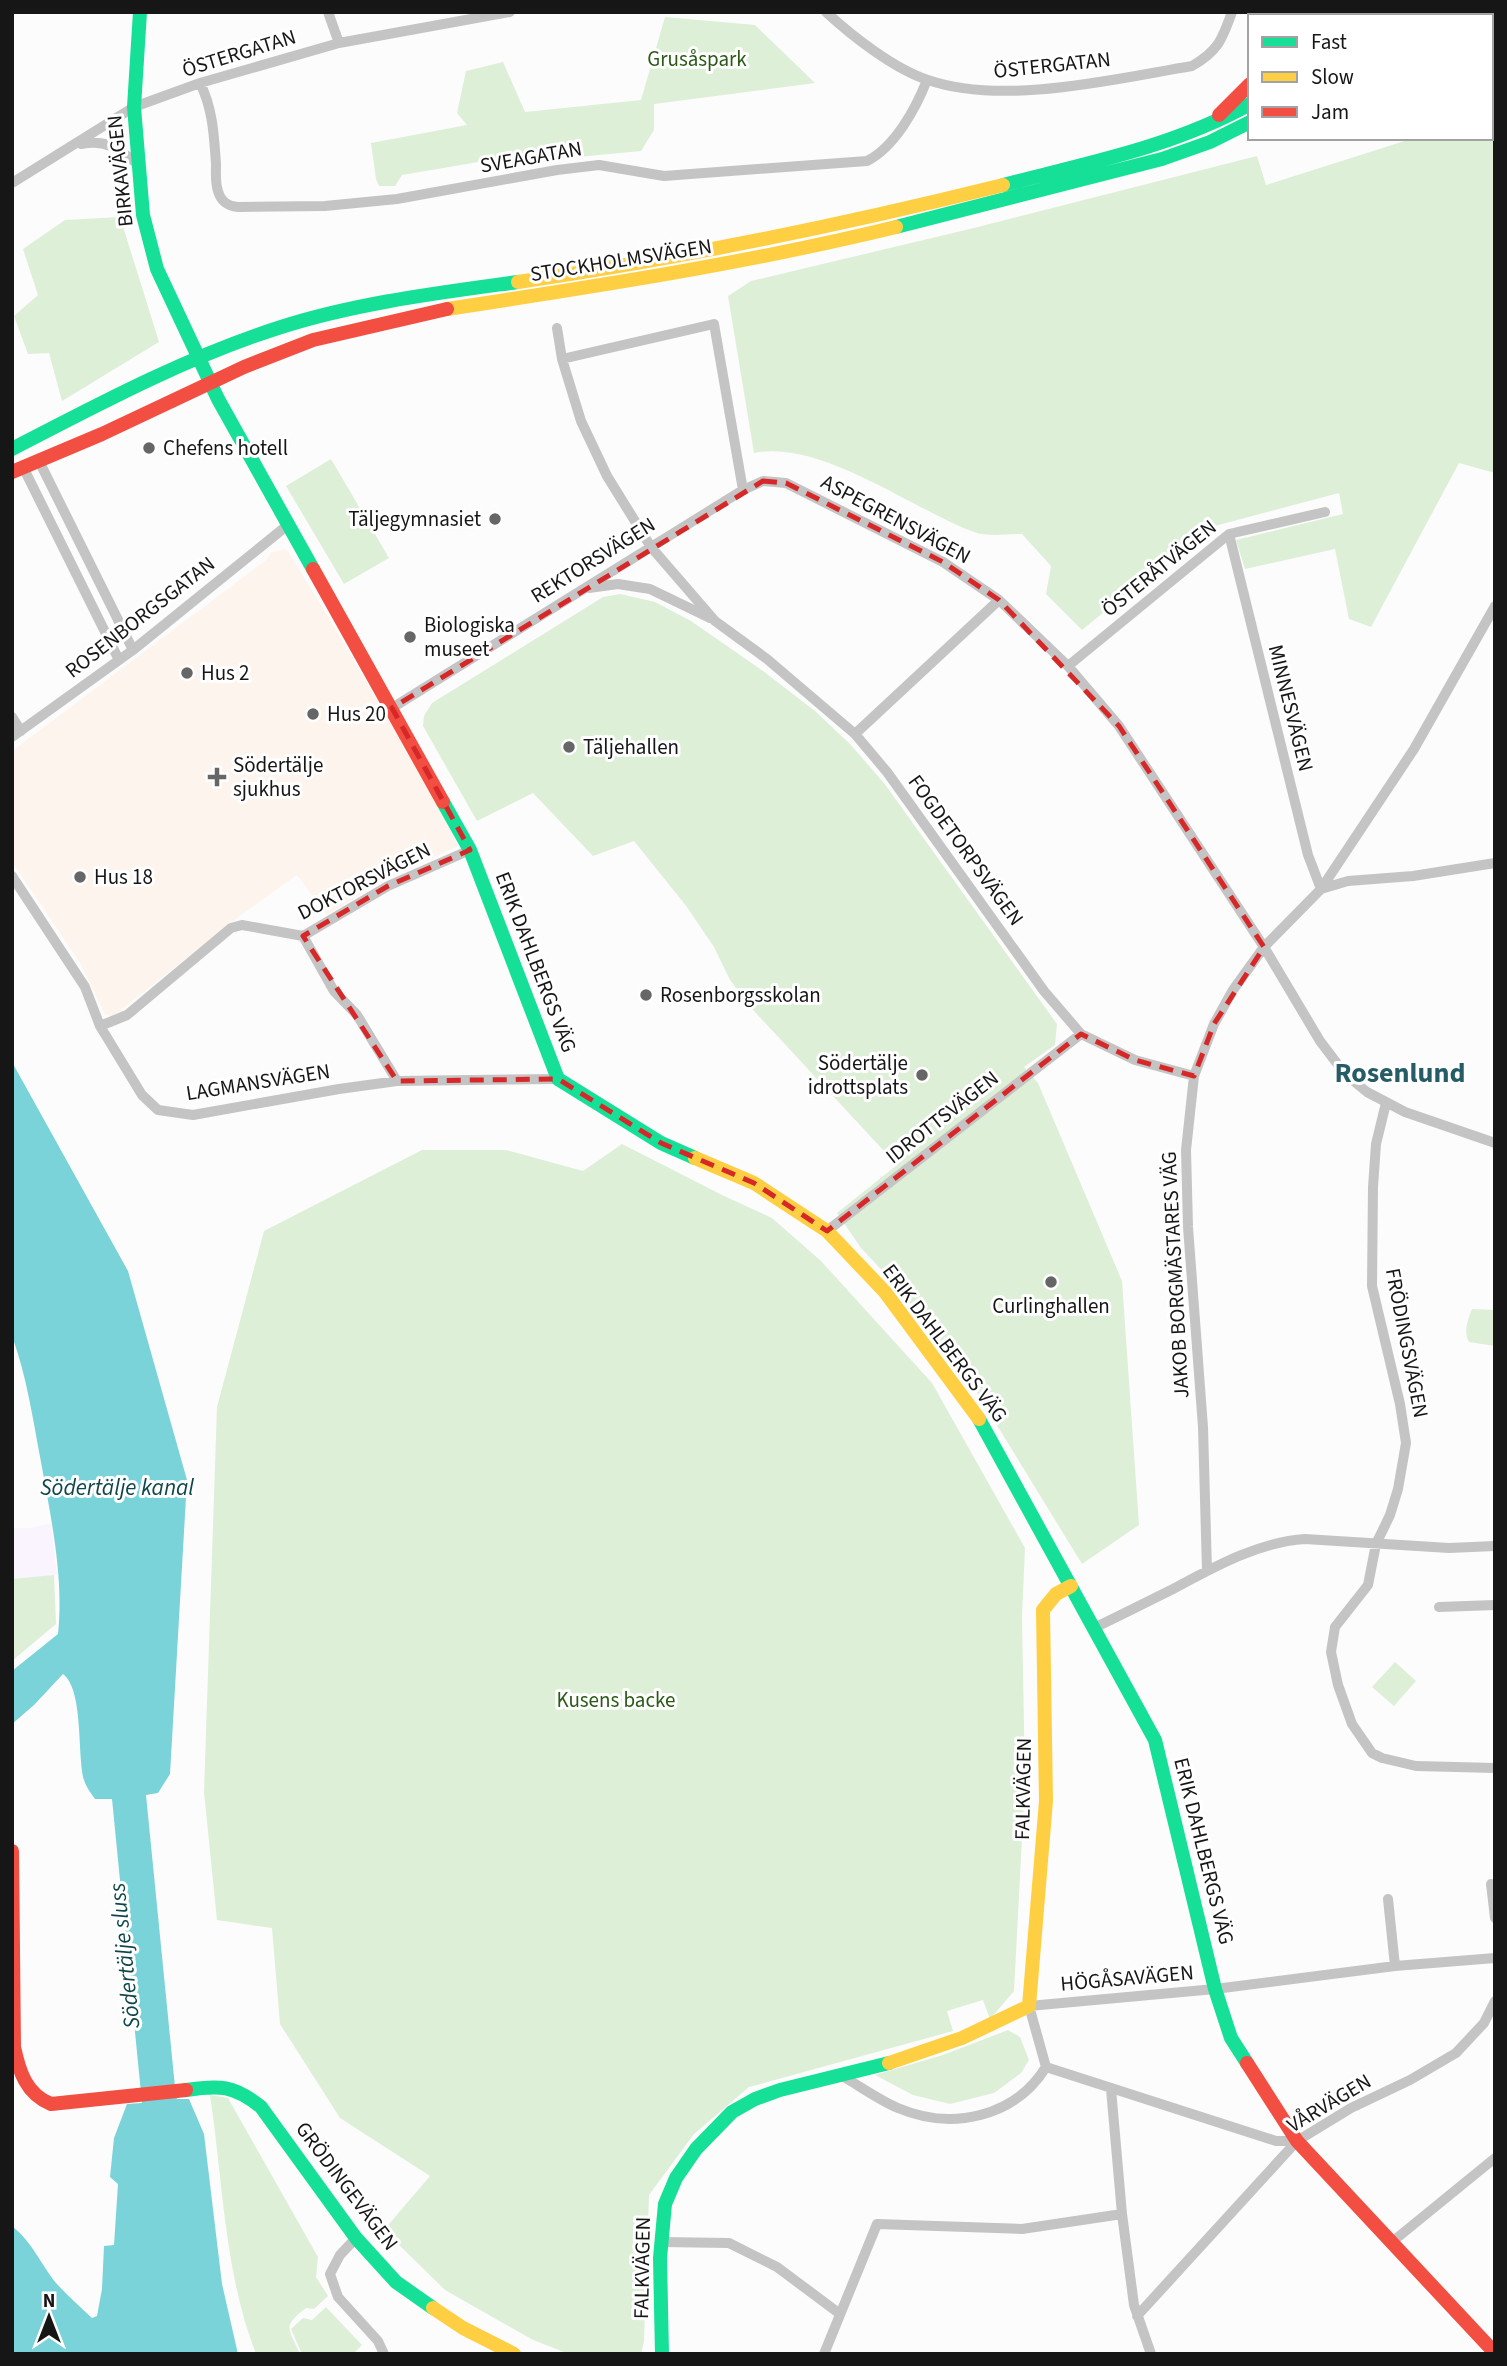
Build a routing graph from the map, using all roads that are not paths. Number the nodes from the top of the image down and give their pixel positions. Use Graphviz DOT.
graph roads {
  1 [pos="140,12"];
  2 [pos="328,12"];
  3 [pos="510,12"];
  4 [pos="826,12"];
  5 [pos="1231,12"];
  6 [pos="339,43"];
  7 [pos="927,80"];
  8 [pos="200,83"];
  9 [pos="1248,86"];
  10 [pos="1248,105"];
  11 [pos="134,107"];
  12 [pos="1248,123"];
  13 [pos="1209,124"];
  14 [pos="74,145"];
  15 [pos="139,164"];
  16 [pos="12,183"];
  17 [pos="557,328"];
  18 [pos="198,357"];
  19 [pos="562,359"];
  20 [pos="210,382"];
  21 [pos="12,449"];
  22 [pos="39,461"];
  23 [pos="18,470"];
  24 [pos="743,490"];
  25 [pos="1325,512"];
  26 [pos="69,520"];
  27 [pos="289,524"];
  28 [pos="53,528"];
  29 [pos="1229,534"];
  30 [pos="651,547"];
  31 [pos="585,588"];
  32 [pos="999,600"];
  33 [pos="1495,606"];
  34 [pos="715,621"];
  35 [pos="133,650"];
  36 [pos="119,660"];
  37 [pos="1068,666"];
  38 [pos="392,708"];
  39 [pos="12,717"];
  40 [pos="17,734"];
  41 [pos="855,734"];
  42 [pos="470,850"];
  43 [pos="1495,863"];
  44 [pos="12,876"];
  45 [pos="1321,888"];
  46 [pos="303,936"];
  47 [pos="1264,947"];
  48 [pos="100,1026"];
  49 [pos="1081,1034"];
  50 [pos="1194,1076"];
  51 [pos="558,1079"];
  52 [pos="397,1081"];
  53 [pos="1386,1103"];
  54 [pos="1495,1143"];
  55 [pos="827,1231"];
  56 [pos="1376,1544"];
  57 [pos="1495,1546"];
  58 [pos="1207,1571"];
  59 [pos="1071,1586"];
  60 [pos="1495,1605"];
  61 [pos="1438,1607"];
  62 [pos="1094,1628"];
  63 [pos="1495,1769"];
  64 [pos="12,1851"];
  65 [pos="1491,1884"];
  66 [pos="1388,1899"];
  67 [pos="1495,1918"];
  68 [pos="1495,1958"];
  69 [pos="1395,1966"];
  70 [pos="1215,1989"];
  71 [pos="1495,2001"];
  72 [pos="1029,2006"];
  73 [pos="1046,2067"];
  74 [pos="842,2076"];
  75 [pos="1111,2089"];
  76 [pos="1297,2141"];
  77 [pos="1495,2158"];
  78 [pos="1122,2214"];
  79 [pos="356,2238"];
  80 [pos="661,2242"];
  81 [pos="1392,2242"];
  82 [pos="840,2314"];
  83 [pos="1137,2316"];
  84 [pos="1495,2353"];
  85 [pos="384,2354"];
  86 [pos="514,2354"];
  87 [pos="663,2354"];
  88 [pos="824,2354"];
  89 [pos="1151,2354"];
  1 -- 11 [label="street, BIRKAVÄGEN"];
  2 -- 6 [label="street"];
  3 -- 6 [label="street, ÖSTERGATAN"];
  4 -- 7 [label="street, ÖSTERGATAN"];
  5 -- 7 [label="street, ÖSTERGATAN"];
  6 -- 8 [label="street, ÖSTERGATAN"];
  7 -- 8 [label="street, SVEAGATAN"];
  8 -- 11 [label="street, ÖSTERGATAN"];
  9 -- 13 [label="street"];
  10 -- 13 [label="street, STOCKHOLMSVÄGEN"];
  11 -- 14 [label="street, ÖSTERGATAN"];
  11 -- 15 [label="street, BIRKAVÄGEN"];
  12 -- 20 [label="street, STOCKHOLMSVÄGEN"];
  13 -- 18 [label="street, STOCKHOLMSVÄGEN"];
  14 -- 15 [label="street, ÖSTERGATAN"];
  14 -- 16 [label="street, ÖSTERGATAN"];
  15 -- 18 [label="street, BIRKAVÄGEN"];
  17 -- 19 [label="street, FOGDETORPSVÄGEN"];
  18 -- 20 [label="street, BIRKAVÄGEN"];
  18 -- 21 [label="street, STOCKHOLMSVÄGEN"];
  19 -- 24 [label="street"];
  19 -- 30 [label="street, FOGDETORPSVÄGEN"];
  20 -- 22 [label="street, STOCKHOLMSVÄGEN"];
  20 -- 27 [label="street, ERIK DAHLBERGS VÄG"];
  22 -- 23 [label="street, STOCKHOLMSVÄGEN"];
  22 -- 26 [label="street"];
  23 -- 28 [label="street"];
  24 -- 30 [label="street, REKTORSVÄGEN"];
  24 -- 32 [label="street, ASPEGRENSVÄGEN"];
  25 -- 29 [label="street, ÖSTERÅTVÄGEN"];
  26 -- 28 [label="street"];
  26 -- 35 [label="street"];
  27 -- 35 [label="street, ROSENBORGSGATAN"];
  27 -- 38 [label="street, ERIK DAHLBERGS VÄG"];
  28 -- 36 [label="street"];
  29 -- 37 [label="street, ÖSTERÅTVÄGEN"];
  29 -- 45 [label="street, MINNESVÄGEN"];
  30 -- 31 [label="street, REKTORSVÄGEN"];
  30 -- 34 [label="street, FOGDETORPSVÄGEN"];
  31 -- 34 [label="street, FOGDETORPSVÄGEN"];
  31 -- 38 [label="street, REKTORSVÄGEN"];
  32 -- 37 [label="street, ASPEGRENSVÄGEN"];
  32 -- 41 [label="street"];
  33 -- 45 [label="street, JAKOB BORGMÄSTARES VÄG"];
  34 -- 41 [label="street, FOGDETORPSVÄGEN"];
  35 -- 36 [label="street, ROSENBORGSGATAN"];
  36 -- 40 [label="street, ROSENBORGSGATAN"];
  37 -- 47 [label="street, ASPEGRENSVÄGEN"];
  38 -- 42 [label="street, ERIK DAHLBERGS VÄG"];
  39 -- 40 [label="street"];
  41 -- 49 [label="street, FOGDETORPSVÄGEN"];
  42 -- 46 [label="street, DOKTORSVÄGEN"];
  42 -- 51 [label="street, ERIK DAHLBERGS VÄG"];
  43 -- 45 [label="street"];
  44 -- 48 [label="street, LAGMANSVÄGEN"];
  45 -- 47 [label="street, JAKOB BORGMÄSTARES VÄG"];
  46 -- 48 [label="street, DOKTORSVÄGEN"];
  46 -- 52 [label="street"];
  47 -- 50 [label="street, JAKOB BORGMÄSTARES VÄG"];
  47 -- 53 [label="street, ASPEGRENSVÄGEN"];
  48 -- 52 [label="street, LAGMANSVÄGEN"];
  49 -- 50 [label="street, FOGDETORPSVÄGEN"];
  49 -- 55 [label="street, IDROTTSVÄGEN"];
  50 -- 58 [label="street, JAKOB BORGMÄSTARES VÄG"];
  51 -- 52 [label="street, LAGMANSVÄGEN"];
  51 -- 55 [label="street, ERIK DAHLBERGS VÄG"];
  53 -- 54 [label="street, ASPEGRENSVÄGEN"];
  53 -- 56 [label="street, FRÖDINGSVÄGEN"];
  55 -- 59 [label="street, ERIK DAHLBERGS VÄG"];
  56 -- 57 [label="street"];
  56 -- 58 [label="street"];
  56 -- 63 [label="street, FRÖDINGSVÄGEN"];
  58 -- 62 [label="street"];
  59 -- 62 [label="street, ERIK DAHLBERGS VÄG"];
  59 -- 72 [label="street, FALKVÄGEN"];
  60 -- 61 [label="street"];
  62 -- 70 [label="street, ERIK DAHLBERGS VÄG"];
  64 -- 79 [label="street, GRÖDINGEVÄGEN"];
  65 -- 67 [label="street"];
  66 -- 69 [label="street"];
  68 -- 69 [label="street, HÖGÅSAVÄGEN"];
  69 -- 70 [label="street, HÖGÅSAVÄGEN"];
  70 -- 72 [label="street, HÖGÅSAVÄGEN"];
  70 -- 76 [label="street, ERIK DAHLBERGS VÄG"];
  71 -- 76 [label="street, VÅRVÄGEN"];
  72 -- 73 [label="street, FALKVÄGEN"];
  72 -- 74 [label="street, FALKVÄGEN"];
  73 -- 74 [label="street"];
  73 -- 75 [label="street"];
  74 -- 80 [label="street, FALKVÄGEN"];
  75 -- 76 [label="street"];
  75 -- 78 [label="street"];
  76 -- 81 [label="street, ERIK DAHLBERGS VÄG"];
  76 -- 83 [label="street, VÅRVÄGEN"];
  77 -- 81 [label="street"];
  78 -- 82 [label="street"];
  78 -- 83 [label="street"];
  79 -- 85 [label="street"];
  79 -- 86 [label="street, GRÖDINGEVÄGEN"];
  80 -- 82 [label="street"];
  80 -- 87 [label="street, FALKVÄGEN"];
  81 -- 84 [label="street, ERIK DAHLBERGS VÄG"];
  82 -- 88 [label="street"];
  83 -- 89 [label="street"];
}
